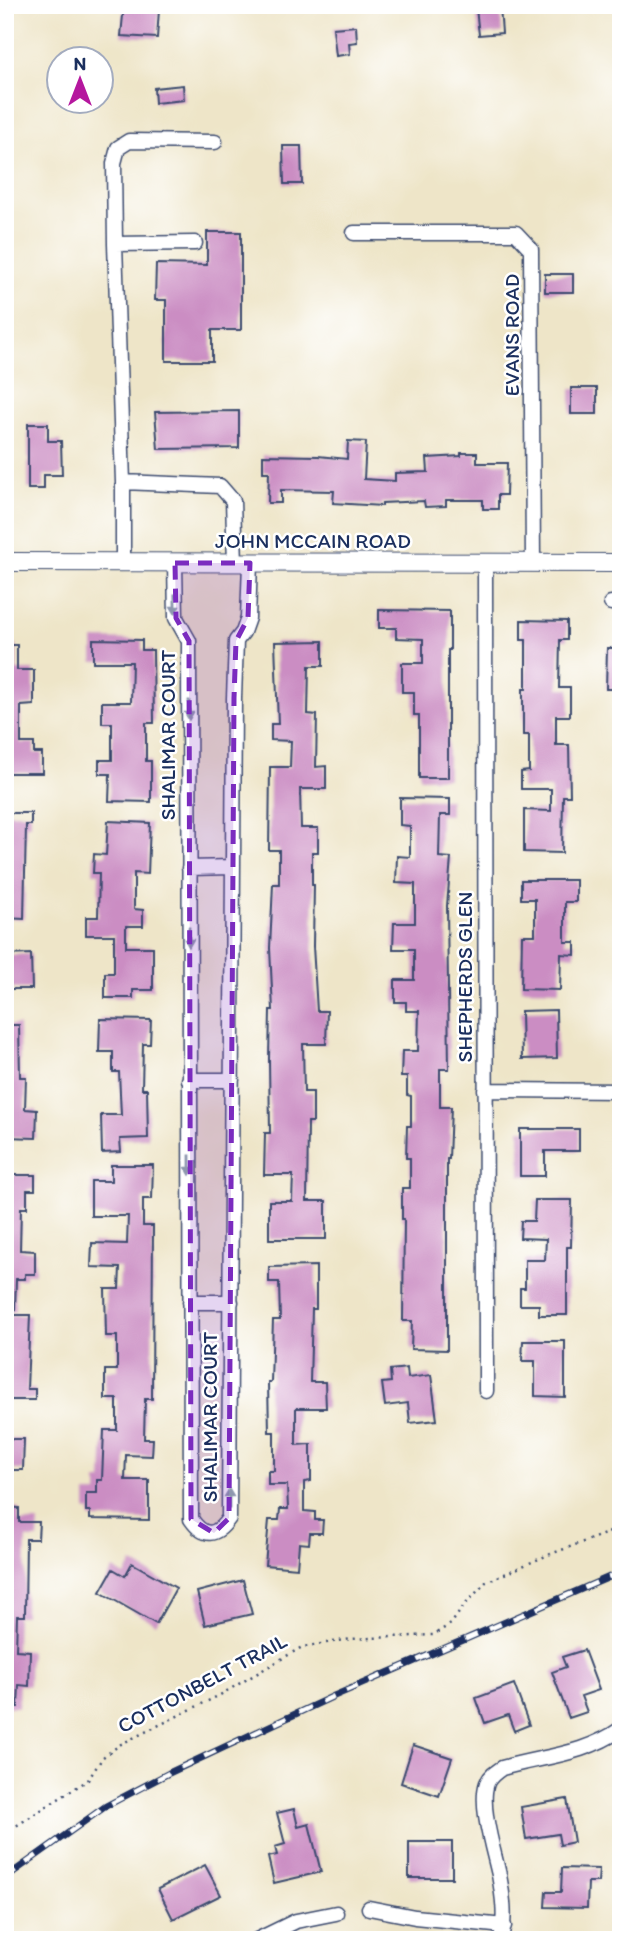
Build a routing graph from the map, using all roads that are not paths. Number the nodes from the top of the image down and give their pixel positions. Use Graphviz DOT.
graph roads {
  1 [pos="215,142"];
  2 [pos="354,233"];
  3 [pos="195,243"];
  4 [pos="115,244"];
  5 [pos="123,482"];
  6 [pos="5,562"];
  7 [pos="123,563"];
  8 [pos="175,563"];
  9 [pos="242,563"];
  10 [pos="485,563"];
  11 [pos="533,563"];
  12 [pos="621,563"];
  13 [pos="233,867"];
  14 [pos="189,868"];
  15 [pos="189,1080"];
  16 [pos="232,1080"];
  17 [pos="485,1090"];
  18 [pos="621,1091"];
  19 [pos="231,1301"];
  20 [pos="190,1302"];
  21 [pos="486,1391"];
  22 [pos="621,1729"];
  23 [pos="369,1908"];
  24 [pos="336,1913"];
  25 [pos="503,1933"];
  26 [pos="257,1940"];
  1 -- 4 [label="street"];
  2 -- 11 [label="street, EVANS ROAD"];
  3 -- 4 [label="street"];
  4 -- 5 [label="street"];
  5 -- 7 [label="street"];
  5 -- 9 [label="street, SHALIMAR COURT"];
  6 -- 7 [label="main road, JOHN MCCAIN ROAD"];
  7 -- 8 [label="main road, JOHN MCCAIN ROAD"];
  8 -- 9 [label="main road, JOHN MCCAIN ROAD"];
  8 -- 14 [label="street, SHALIMAR COURT, one-way"];
  9 -- 10 [label="main road, JOHN MCCAIN ROAD"];
  9 -- 13 [label="street, SHALIMAR COURT"];
  10 -- 11 [label="main road, JOHN MCCAIN ROAD"];
  10 -- 17 [label="street, SHEPHERDS GLEN"];
  11 -- 12 [label="main road, JOHN MCCAIN ROAD"];
  13 -- 14 [label="street"];
  13 -- 16 [label="street, SHALIMAR COURT"];
  14 -- 15 [label="street, SHALIMAR COURT, one-way"];
  15 -- 16 [label="street"];
  15 -- 20 [label="street, SHALIMAR COURT, one-way"];
  16 -- 19 [label="street, SHALIMAR COURT"];
  17 -- 18 [label="street"];
  17 -- 21 [label="street, SHEPHERDS GLEN"];
  19 -- 20 [label="street, SHALIMAR COURT"];
  20 -- 19 [label="street, SHALIMAR COURT, one-way"];
  22 -- 25 [label="street"];
  23 -- 25 [label="street"];
  24 -- 26 [label="street"];
}
